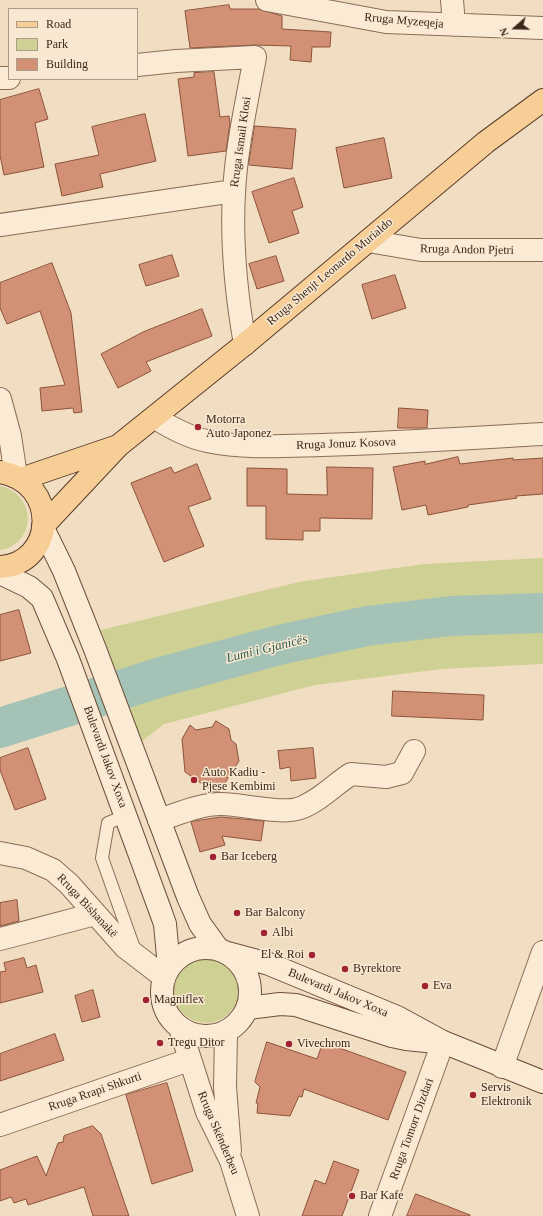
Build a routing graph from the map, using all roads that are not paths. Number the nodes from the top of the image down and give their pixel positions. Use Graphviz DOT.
graph roads {
  1 [pos="267,0"];
  2 [pos="452,0"];
  3 [pos="454,25"];
  4 [pos="543,28"];
  5 [pos="138,65"];
  6 [pos="543,100"];
  7 [pos="234,191"];
  8 [pos="0,225"];
  9 [pos="368,241"];
  10 [pos="543,250"];
  11 [pos="245,344"];
  12 [pos="0,399"];
  13 [pos="155,418"];
  14 [pos="543,434"];
  15 [pos="118,446"];
  16 [pos="12,476"];
  17 [pos="43,527"];
  18 [pos="0,567"];
  19 [pos="0,573"];
  20 [pos="414,751"];
  21 [pos="127,815"];
  22 [pos="159,820"];
  23 [pos="0,853"];
  24 [pos="95,914"];
  25 [pos="0,939"];
  26 [pos="223,951"];
  27 [pos="543,952"];
  28 [pos="138,958"];
  29 [pos="166,972"];
  30 [pos="248,1008"];
  31 [pos="180,1028"];
  32 [pos="226,1032"];
  33 [pos="443,1042"];
  34 [pos="189,1060"];
  35 [pos="502,1066"];
  36 [pos="543,1082"];
  37 [pos="0,1125"];
  38 [pos="231,1160"];
  39 [pos="244,1214"];
  40 [pos="380,1216"];
  1 -- 3 [label="street, Rruga Myzeqeja"];
  2 -- 3 [label="street"];
  3 -- 4 [label="street, Rruga Myzeqeja"];
  5 -- 7 [label="street, Rruga Ismail Klosi"];
  6 -- 9 [label="main road, Rruga Shenjt Leonardo Murialdo"];
  7 -- 8 [label="street"];
  7 -- 11 [label="street, Rruga Ismail Klosi"];
  9 -- 10 [label="street, Rruga Andon Pjetri"];
  9 -- 11 [label="main road, Rruga Shenjt Leonardo Murialdo"];
  11 -- 13 [label="main road, Rruga Shenjt Leonardo Murialdo"];
  12 -- 16 [label="street"];
  13 -- 14 [label="street, Rruga Jonuz Kosova"];
  13 -- 15 [label="main road, Rruga Shenjt Leonardo Murialdo"];
  15 -- 16 [label="main road, Rruga Shenjt Leonardo Murialdo"];
  15 -- 17 [label="main road, Rruga Shenjt Leonardo Murialdo"];
  16 -- 17 [label="main road"];
  17 -- 18 [label="main road"];
  17 -- 22 [label="street"];
  19 -- 21 [label="street, Bulevardi Jakov Xoxa"];
  20 -- 22 [label="street"];
  21 -- 28 [label="lane"];
  21 -- 29 [label="street, Bulevardi Jakov Xoxa"];
  22 -- 26 [label="street"];
  23 -- 24 [label="street, Rruga Bishanakë"];
  24 -- 25 [label="street"];
  24 -- 28 [label="street, Rruga Bishanakë"];
  26 -- 29 [label="street"];
  26 -- 30 [label="street"];
  26 -- 33 [label="street, Bulevardi Jakov Xoxa"];
  27 -- 35 [label="street"];
  28 -- 29 [label="street, Rruga Bishanakë"];
  29 -- 31 [label="street"];
  30 -- 32 [label="street"];
  30 -- 33 [label="street, Bulevardi Jakov Xoxa"];
  31 -- 32 [label="street"];
  31 -- 34 [label="street, Rruga Skënderbeu"];
  32 -- 38 [label="street"];
  33 -- 35 [label="street, Bulevardi Jakov Xoxa"];
  33 -- 40 [label="street, Rruga Tomorr Dizdari"];
  34 -- 37 [label="street, Rruga Rrapi Shkurti"];
  34 -- 38 [label="street, Rruga Skënderbeu"];
  35 -- 36 [label="street, Bulevardi Jakov Xoxa"];
  38 -- 39 [label="street, Rruga Skënderbeu"];
}
